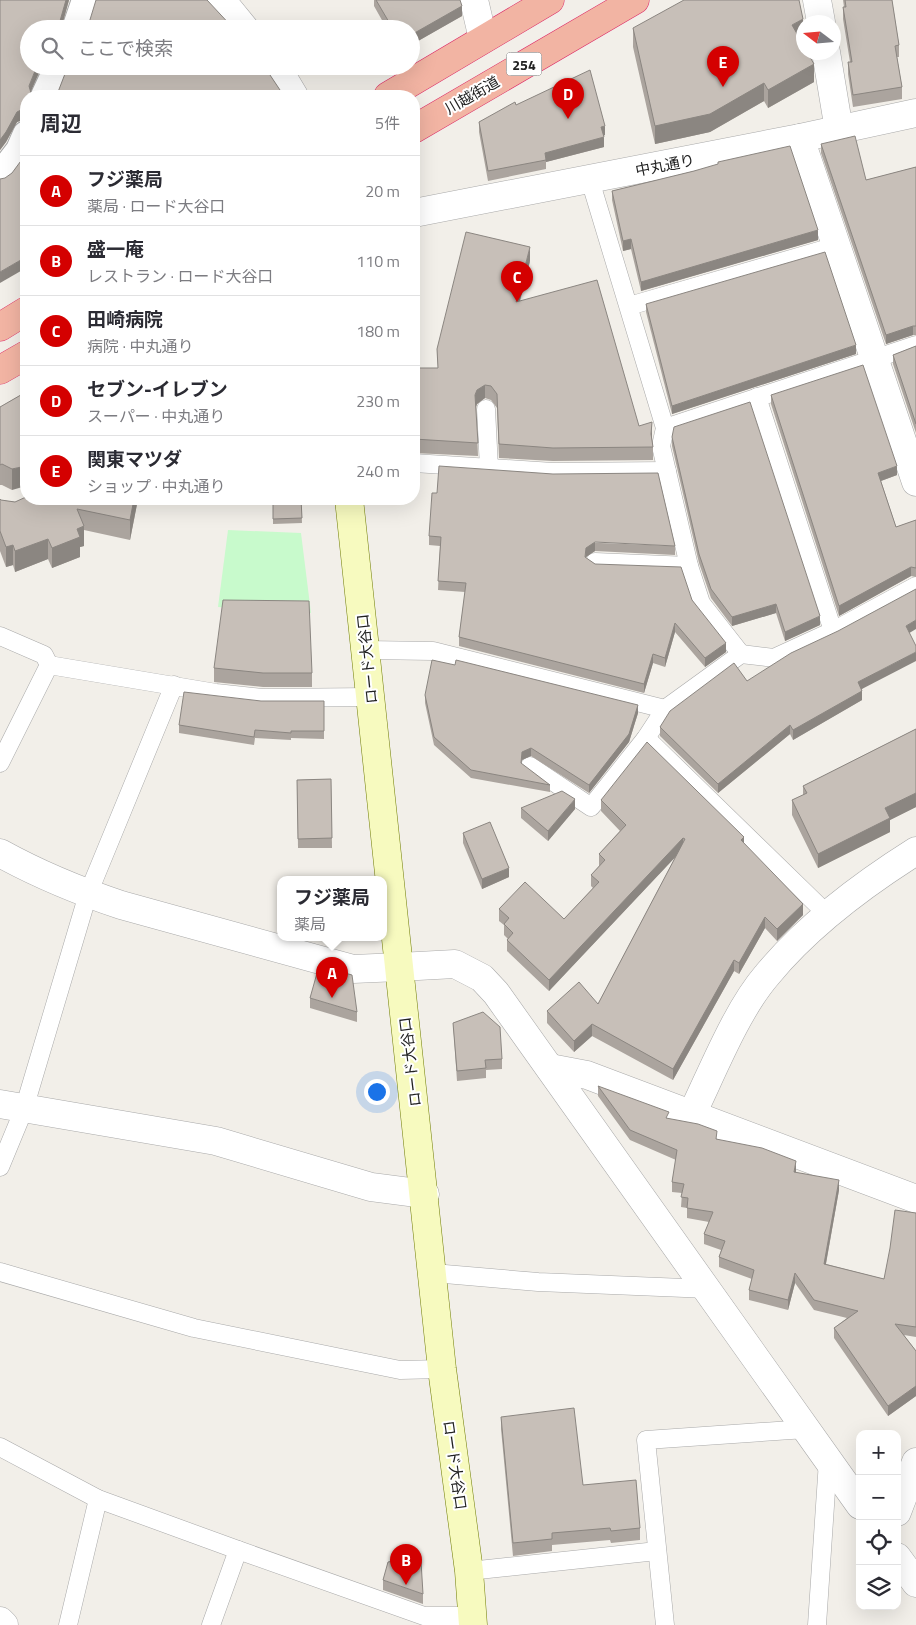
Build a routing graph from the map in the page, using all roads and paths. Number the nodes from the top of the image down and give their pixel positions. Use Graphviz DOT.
graph roads {
  1 [pos="86,0"];
  2 [pos="474,0"];
  3 [pos="550,0"];
  4 [pos="634,0"];
  5 [pos="817,0"];
  6 [pos="820,15"];
  7 [pos="78,20"];
  8 [pos="483,39"];
  9 [pos="827,60"];
  10 [pos="54,75"];
  11 [pos="281,75"];
  12 [pos="47,90"];
  13 [pos="290,90"];
  14 [pos="398,90"];
  15 [pos="916,113"];
  16 [pos="420,125"];
  17 [pos="839,130"];
  18 [pos="800,138"];
  19 [pos="20,148"];
  20 [pos="0,175"];
  21 [pos="590,180"];
  22 [pos="420,212"];
  23 [pos="836,246"];
  24 [pos="629,306"];
  25 [pos="20,315"];
  26 [pos="0,327"];
  27 [pos="916,345"];
  28 [pos="20,358"];
  29 [pos="873,358"];
  30 [pos="0,370"];
  31 [pos="757,397"];
  32 [pos="486,409"];
  33 [pos="666,428"];
  34 [pos="420,463"];
  35 [pos="489,468"];
  36 [pos="667,471"];
  37 [pos="916,482"];
  38 [pos="350,505"];
  39 [pos="595,562"];
  40 [pos="689,566"];
  41 [pos="916,586"];
  42 [pos="833,631"];
  43 [pos="0,636"];
  44 [pos="366,650"];
  45 [pos="741,654"];
  46 [pos="50,665"];
  47 [pos="174,685"];
  48 [pos="371,697"];
  49 [pos="665,709"];
  50 [pos="646,738"];
  51 [pos="0,763"];
  52 [pos="530,766"];
  53 [pos="916,851"];
  54 [pos="0,853"];
  55 [pos="88,894"];
  56 [pos="827,914"];
  57 [pos="399,967"];
  58 [pos="550,1068"];
  59 [pos="12,1107"];
  60 [pos="691,1116"];
  61 [pos="0,1167"];
  62 [pos="425,1194"];
  63 [pos="916,1199"];
  64 [pos="0,1272"];
  65 [pos="433,1273"];
  66 [pos="708,1289"];
  67 [pos="442,1369"];
  68 [pos="806,1429"];
  69 [pos="0,1447"];
  70 [pos="828,1461"];
  71 [pos="916,1462"];
  72 [pos="98,1499"];
  73 [pos="856,1500"];
  74 [pos="901,1501"];
  75 [pos="238,1550"];
  76 [pos="657,1551"];
  77 [pos="901,1562"];
  78 [pos="469,1571"];
  79 [pos="916,1583"];
  80 [pos="0,1621"];
  81 [pos="473,1621"];
  82 [pos="4,1625"];
  83 [pos="68,1625"];
  84 [pos="211,1625"];
  85 [pos="665,1625"];
  86 [pos="817,1625"];
  1 -- 7 [label="street"];
  2 -- 8 [label="street"];
  3 -- 8 [label="highway"];
  4 -- 16 [label="highway, 川越街道 / 254"];
  5 -- 6 [label="street"];
  8 -- 14 [label="highway"];
  9 -- 17 [label="street"];
  10 -- 12 [label="street"];
  11 -- 13 [label="street"];
  15 -- 17 [label="street, 中丸通り"];
  17 -- 18 [label="street, 中丸通り"];
  18 -- 21 [label="street, 中丸通り"];
  18 -- 23 [label="street"];
  19 -- 20 [label="street"];
  21 -- 22 [label="street, 中丸通り"];
  21 -- 24 [label="lane"];
  23 -- 24 [label="lane"];
  23 -- 29 [label="street"];
  24 -- 33 [label="lane"];
  25 -- 26 [label="highway"];
  27 -- 29 [label="lane"];
  28 -- 30 [label="highway"];
  29 -- 31 [label="lane"];
  29 -- 37 [label="street"];
  31 -- 33 [label="lane"];
  31 -- 42 [label="lane"];
  32 -- 35 [label="lane"];
  33 -- 36 [label="lane"];
  34 -- 35 [label="lane"];
  35 -- 36 [label="lane"];
  36 -- 40 [label="lane"];
  38 -- 44 [label="main road, ロード大谷口"];
  39 -- 40 [label="lane"];
  40 -- 45 [label="lane"];
  41 -- 42 [label="lane"];
  42 -- 45 [label="lane"];
  43 -- 46 [label="lane"];
  44 -- 48 [label="main road, ロード大谷口"];
  44 -- 49 [label="lane"];
  45 -- 49 [label="lane"];
  46 -- 47 [label="lane"];
  46 -- 51 [label="lane"];
  47 -- 48 [label="lane"];
  47 -- 55 [label="lane"];
  48 -- 57 [label="main road, ロード大谷口"];
  49 -- 50 [label="lane"];
  50 -- 52 [label="lane"];
  50 -- 56 [label="lane"];
  53 -- 56 [label="street"];
  54 -- 55 [label="street"];
  55 -- 57 [label="street"];
  55 -- 59 [label="lane"];
  56 -- 60 [label="street"];
  57 -- 58 [label="street"];
  57 -- 62 [label="main road, ロード大谷口"];
  58 -- 60 [label="street"];
  58 -- 66 [label="street"];
  59 -- 61 [label="lane"];
  59 -- 62 [label="street"];
  60 -- 63 [label="street"];
  62 -- 65 [label="main road, ロード大谷口"];
  64 -- 67 [label="lane"];
  65 -- 66 [label="lane"];
  65 -- 67 [label="main road, ロード大谷口"];
  66 -- 68 [label="street"];
  67 -- 78 [label="main road, ロード大谷口"];
  68 -- 70 [label="street"];
  68 -- 76 [label="lane"];
  69 -- 72 [label="lane"];
  70 -- 73 [label="street"];
  70 -- 86 [label="lane"];
  71 -- 74 [label="street"];
  72 -- 75 [label="lane"];
  72 -- 83 [label="lane"];
  75 -- 81 [label="lane"];
  75 -- 84 [label="lane"];
  76 -- 78 [label="lane"];
  76 -- 85 [label="lane"];
  77 -- 79 [label="street"];
  78 -- 81 [label="main road, ロード大谷口"];
  80 -- 82 [label="street"];
}
